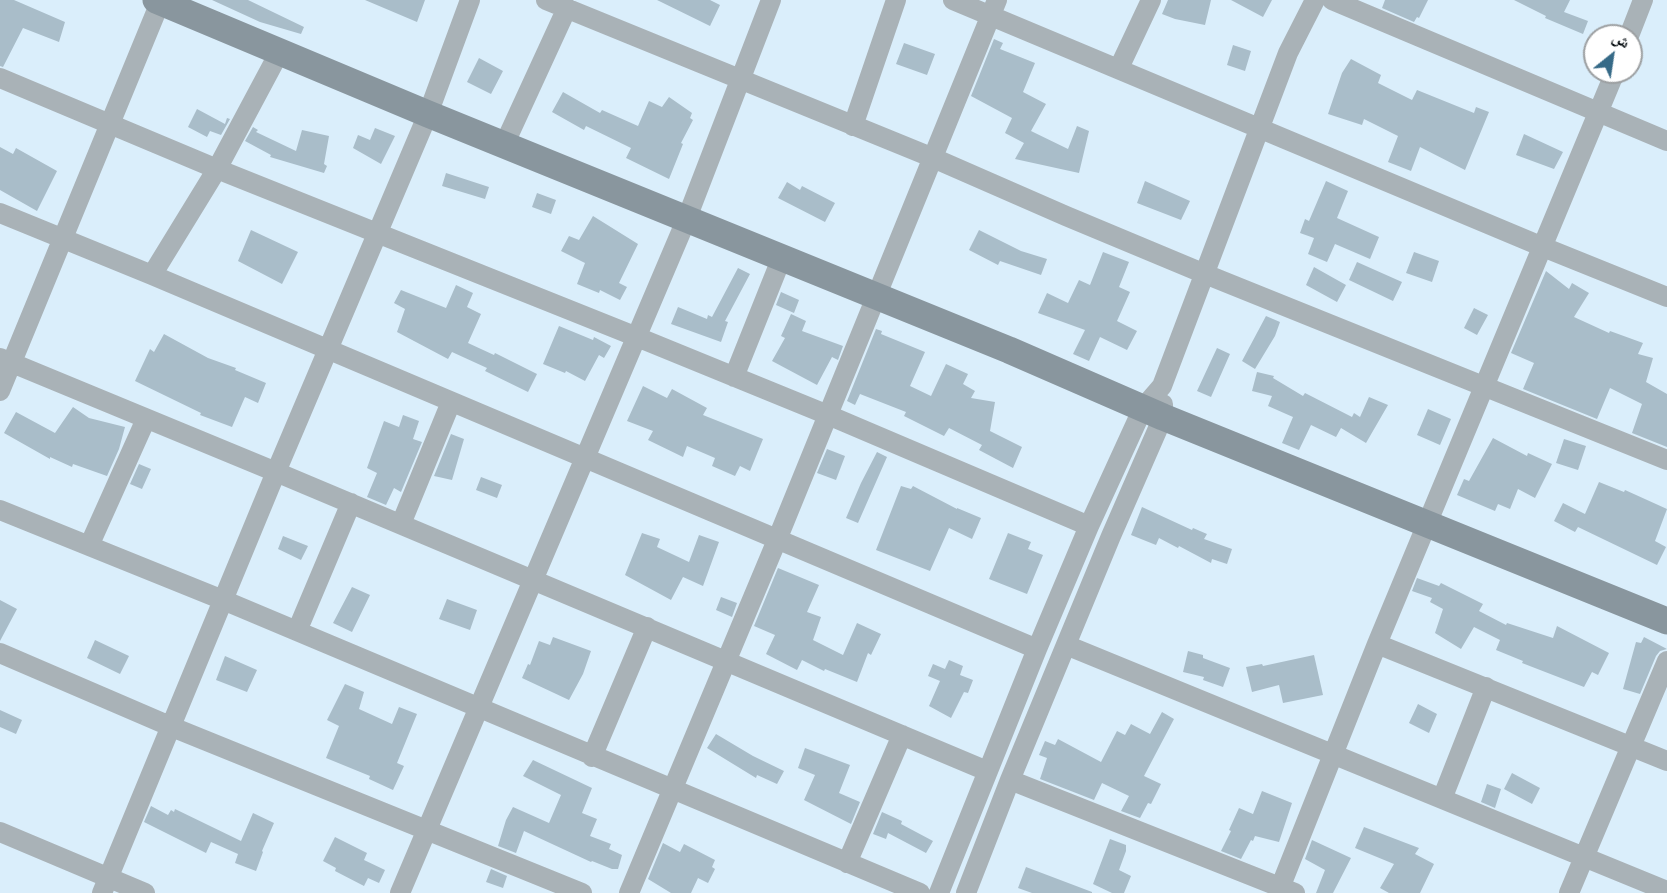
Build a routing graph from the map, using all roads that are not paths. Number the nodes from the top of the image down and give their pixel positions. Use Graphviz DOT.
graph roads {
  1 [pos="159,0"];
  2 [pos="470,0"];
  3 [pos="546,0"];
  4 [pos="771,0"];
  5 [pos="896,0"];
  6 [pos="953,0"];
  7 [pos="1150,0"];
  8 [pos="1315,0"];
  9 [pos="1332,0"];
  10 [pos="1643,0"];
  11 [pos="994,7"];
  12 [pos="567,8"];
  13 [pos="1634,24"];
  14 [pos="280,51"];
  15 [pos="1119,68"];
  16 [pos="0,78"];
  17 [pos="740,80"];
  18 [pos="1610,84"];
  19 [pos="1599,112"];
  20 [pos="428,114"];
  21 [pos="110,123"];
  22 [pos="853,126"];
  23 [pos="1259,127"];
  24 [pos="1667,141"];
  25 [pos="504,145"];
  26 [pos="931,157"];
  27 [pos="217,169"];
  28 [pos="0,213"];
  29 [pos="687,218"];
  30 [pos="377,234"];
  31 [pos="64,239"];
  32 [pos="1543,247"];
  33 [pos="782,256"];
  34 [pos="1205,274"];
  35 [pos="152,275"];
  36 [pos="876,294"];
  37 [pos="1667,297"];
  38 [pos="637,337"];
  39 [pos="327,350"];
  40 [pos="6,360"];
  41 [pos="734,377"];
  42 [pos="1485,385"];
  43 [pos="0,391"];
  44 [pos="452,402"];
  45 [pos="1153,412"];
  46 [pos="828,415"];
  47 [pos="146,419"];
  48 [pos="585,459"];
  49 [pos="1667,460"];
  50 [pos="276,471"];
  51 [pos="351,503"];
  52 [pos="0,510"];
  53 [pos="401,524"];
  54 [pos="1428,524"];
  55 [pos="1089,526"];
  56 [pos="777,540"];
  57 [pos="89,546"];
  58 [pos="534,581"];
  59 [pos="223,600"];
  60 [pos="1667,621"];
  61 [pos="646,627"];
  62 [pos="297,631"];
  63 [pos="1377,644"];
  64 [pos="1066,645"];
  65 [pos="1037,649"];
  66 [pos="0,653"];
  67 [pos="727,660"];
  68 [pos="1667,661"];
  69 [pos="1486,687"];
  70 [pos="479,709"];
  71 [pos="172,727"];
  72 [pos="902,735"];
  73 [pos="1631,746"];
  74 [pos="1332,755"];
  75 [pos="592,757"];
  76 [pos="1667,761"];
  77 [pos="987,771"];
  78 [pos="1010,780"];
  79 [pos="672,790"];
  80 [pos="1442,799"];
  81 [pos="426,829"];
  82 [pos="0,832"];
  83 [pos="1584,857"];
  84 [pos="847,863"];
  85 [pos="105,885"];
  86 [pos="1284,891"];
  87 [pos="1667,891"];
  88 [pos="145,893"];
  89 [pos="400,893"];
  90 [pos="582,893"];
  91 [pos="629,893"];
  92 [pos="921,893"];
  93 [pos="939,893"];
  94 [pos="966,893"];
  95 [pos="1569,893"];
  1 -- 14 [label="street"];
  1 -- 21 [label="street"];
  2 -- 20 [label="street"];
  3 -- 12 [label="street"];
  4 -- 17 [label="street"];
  5 -- 22 [label="street"];
  6 -- 11 [label="street"];
  7 -- 15 [label="street"];
  8 -- 23 [label="street"];
  9 -- 19 [label="street"];
  10 -- 13 [label="street"];
  11 -- 15 [label="street"];
  11 -- 26 [label="street"];
  12 -- 17 [label="street"];
  12 -- 25 [label="street"];
  14 -- 20 [label="street"];
  14 -- 27 [label="street"];
  15 -- 23 [label="street"];
  16 -- 21 [label="street"];
  17 -- 22 [label="street"];
  17 -- 29 [label="street"];
  18 -- 19 [label="street"];
  19 -- 24 [label="street"];
  19 -- 32 [label="street"];
  20 -- 25 [label="street"];
  20 -- 30 [label="street"];
  21 -- 27 [label="street"];
  21 -- 31 [label="street"];
  22 -- 26 [label="street"];
  23 -- 32 [label="street"];
  23 -- 34 [label="street"];
  25 -- 29 [label="street"];
  26 -- 34 [label="street"];
  26 -- 36 [label="street"];
  27 -- 30 [label="street"];
  27 -- 35 [label="street"];
  28 -- 31 [label="street"];
  29 -- 33 [label="street"];
  29 -- 38 [label="street"];
  30 -- 38 [label="street"];
  30 -- 39 [label="street"];
  31 -- 35 [label="street"];
  31 -- 40 [label="street"];
  32 -- 37 [label="street"];
  32 -- 42 [label="street"];
  33 -- 36 [label="street"];
  33 -- 41 [label="street"];
  34 -- 42 [label="street"];
  34 -- 45 [label="street"];
  35 -- 39 [label="street"];
  36 -- 45 [label="street"];
  36 -- 46 [label="street"];
  38 -- 41 [label="street"];
  38 -- 48 [label="street"];
  39 -- 44 [label="street"];
  39 -- 50 [label="street"];
  40 -- 43 [label="street"];
  40 -- 47 [label="street"];
  41 -- 46 [label="street"];
  42 -- 49 [label="street"];
  42 -- 54 [label="street"];
  44 -- 48 [label="street"];
  44 -- 53 [label="street"];
  45 -- 54 [label="street"];
  45 -- 55 [label="street"];
  45 -- 64 [label="street"];
  46 -- 55 [label="street"];
  46 -- 56 [label="street"];
  47 -- 50 [label="street"];
  47 -- 57 [label="street"];
  48 -- 56 [label="street"];
  48 -- 58 [label="street"];
  50 -- 51 [label="street"];
  50 -- 59 [label="street"];
  51 -- 53 [label="street"];
  51 -- 62 [label="street"];
  52 -- 57 [label="street"];
  53 -- 58 [label="street"];
  54 -- 60 [label="street"];
  54 -- 63 [label="street"];
  55 -- 65 [label="street"];
  56 -- 65 [label="street"];
  56 -- 67 [label="street"];
  57 -- 59 [label="street"];
  58 -- 61 [label="street"];
  58 -- 70 [label="street"];
  59 -- 62 [label="street"];
  59 -- 71 [label="street"];
  61 -- 67 [label="street"];
  61 -- 75 [label="street"];
  62 -- 70 [label="street"];
  63 -- 69 [label="street"];
  63 -- 74 [label="street"];
  64 -- 74 [label="street"];
  64 -- 78 [label="street"];
  65 -- 77 [label="street"];
  66 -- 71 [label="street"];
  67 -- 72 [label="street"];
  67 -- 79 [label="street"];
  68 -- 73 [label="street"];
  69 -- 73 [label="street"];
  69 -- 80 [label="street"];
  70 -- 75 [label="street"];
  70 -- 81 [label="street"];
  71 -- 81 [label="street"];
  71 -- 85 [label="street"];
  72 -- 77 [label="street"];
  72 -- 84 [label="street"];
  73 -- 76 [label="street"];
  73 -- 83 [label="street"];
  74 -- 80 [label="street"];
  74 -- 86 [label="street"];
  75 -- 79 [label="street"];
  77 -- 93 [label="street"];
  78 -- 86 [label="street"];
  78 -- 94 [label="street"];
  79 -- 84 [label="street"];
  79 -- 91 [label="street"];
  80 -- 83 [label="street"];
  81 -- 89 [label="street"];
  81 -- 90 [label="street"];
  82 -- 85 [label="street"];
  83 -- 87 [label="street"];
  83 -- 95 [label="street"];
  84 -- 92 [label="street"];
  85 -- 88 [label="street"];
}
